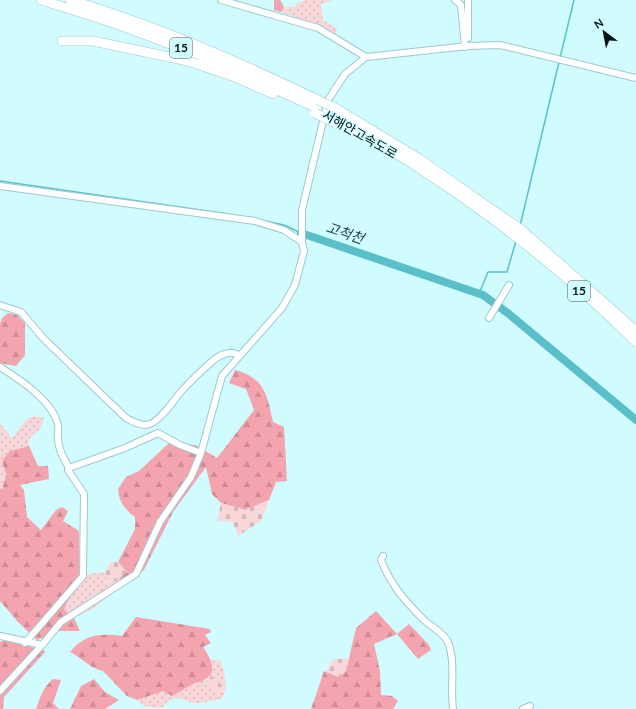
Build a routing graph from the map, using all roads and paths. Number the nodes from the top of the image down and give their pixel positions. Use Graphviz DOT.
graph roads {
  1 [pos="41,0"];
  2 [pos="70,0"];
  3 [pos="220,0"];
  4 [pos="455,0"];
  5 [pos="468,0"];
  6 [pos="62,41"];
  7 [pos="467,46"];
  8 [pos="366,57"];
  9 [pos="636,78"];
  10 [pos="317,107"];
  11 [pos="336,117"];
  12 [pos="0,186"];
  13 [pos="508,225"];
  14 [pos="522,236"];
  15 [pos="302,240"];
  16 [pos="509,286"];
  17 [pos="0,305"];
  18 [pos="490,316"];
  19 [pos="636,330"];
  20 [pos="636,342"];
  21 [pos="240,355"];
  22 [pos="0,367"];
  23 [pos="201,453"];
  24 [pos="68,470"];
  25 [pos="383,556"];
  26 [pos="0,636"];
  27 [pos="25,643"];
  28 [pos="42,645"];
  29 [pos="0,691"];
  30 [pos="530,706"];
  31 [pos="453,709"];
  32 [pos="523,709"];
  1 -- 10 [label="highway, 서해안고속도로 / 15"];
  2 -- 10 [label="highway, 서해안고속도로 / 15"];
  3 -- 8 [label="street"];
  4 -- 7 [label="street"];
  5 -- 7 [label="street"];
  6 -- 10 [label="highway"];
  7 -- 8 [label="street"];
  7 -- 9 [label="street"];
  8 -- 15 [label="street"];
  10 -- 11 [label="highway, 서해안고속도로 / 15, bridge"];
  10 -- 11 [label="highway, bridge"];
  11 -- 13 [label="highway, 서해안고속도로 / 15"];
  11 -- 13 [label="highway, 서해안고속도로 / 15"];
  12 -- 15 [label="street"];
  13 -- 14 [label="highway, 서해안고속도로 / 15"];
  14 -- 19 [label="highway, 서해안고속도로 / 15"];
  14 -- 20 [label="highway, 서해안고속도로 / 15"];
  15 -- 21 [label="street"];
  16 -- 18 [label="street"];
  17 -- 21 [label="street"];
  21 -- 23 [label="street"];
  22 -- 23 [label="street"];
  23 -- 28 [label="street"];
  24 -- 27 [label="street"];
  25 -- 31 [label="street"];
  26 -- 27 [label="street"];
  27 -- 28 [label="street"];
  28 -- 29 [label="street"];
  30 -- 32 [label="street"];
}
